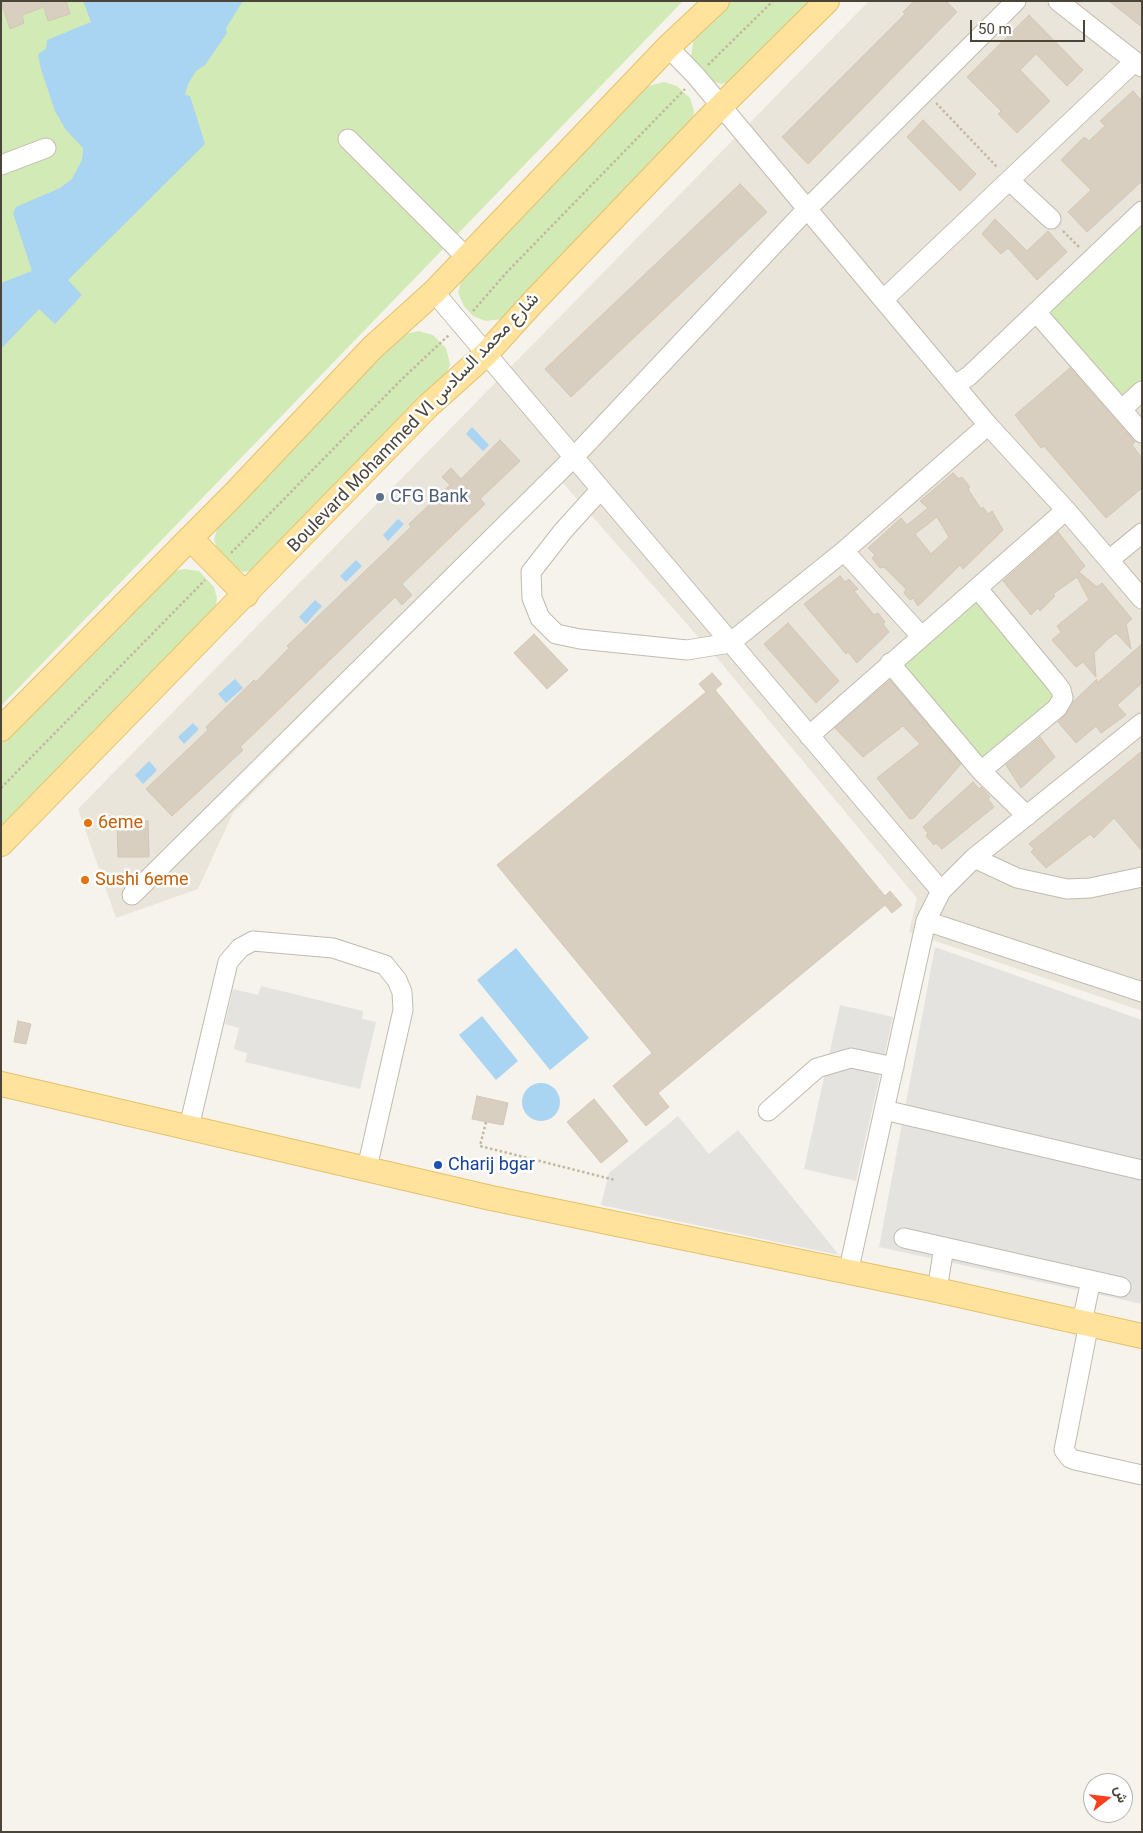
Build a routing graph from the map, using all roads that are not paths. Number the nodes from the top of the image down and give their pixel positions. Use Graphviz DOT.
graph roads {
  1 [pos="717,1"];
  2 [pos="827,1"];
  3 [pos="1016,1"];
  4 [pos="1058,1"];
  5 [pos="668,47"];
  6 [pos="1138,65"];
  7 [pos="721,106"];
  8 [pos="348,139"];
  9 [pos="46,148"];
  10 [pos="1,165"];
  11 [pos="1010,181"];
  12 [pos="807,210"];
  13 [pos="1141,214"];
  14 [pos="1051,220"];
  15 [pos="466,258"];
  16 [pos="434,292"];
  17 [pos="884,299"];
  18 [pos="1036,312"];
  19 [pos="486,354"];
  20 [pos="955,385"];
  21 [pos="1142,391"];
  22 [pos="1122,409"];
  23 [pos="988,425"];
  24 [pos="1142,433"];
  25 [pos="574,458"];
  26 [pos="601,489"];
  27 [pos="1066,510"];
  28 [pos="1142,533"];
  29 [pos="190,538"];
  30 [pos="844,551"];
  31 [pos="1109,560"];
  32 [pos="978,589"];
  33 [pos="246,595"];
  34 [pos="1142,599"];
  35 [pos="922,637"];
  36 [pos="730,643"];
  37 [pos="890,663"];
  38 [pos="1142,723"];
  39 [pos="1,729"];
  40 [pos="809,736"];
  41 [pos="981,771"];
  42 [pos="1027,816"];
  43 [pos="1,844"];
  44 [pos="974,858"];
  45 [pos="1142,877"];
  46 [pos="941,891"];
  47 [pos="132,895"];
  48 [pos="926,921"];
  49 [pos="1142,992"];
  50 [pos="894,1067"];
  51 [pos="1,1084"];
  52 [pos="884,1110"];
  53 [pos="768,1111"];
  54 [pos="189,1127"];
  55 [pos="367,1168"];
  56 [pos="1142,1170"];
  57 [pos="904,1238"];
  58 [pos="944,1247"];
  59 [pos="848,1273"];
  60 [pos="1091,1280"];
  61 [pos="1120,1287"];
  62 [pos="936,1290"];
  63 [pos="1085,1323"];
  64 [pos="1142,1336"];
  65 [pos="1142,1475"];
  1 -- 5 [label="main road"];
  2 -- 7 [label="main road, Boulevard Mohammed VI شارع محمد السادس"];
  3 -- 12 [label="street"];
  4 -- 6 [label="street"];
  5 -- 7 [label="street"];
  5 -- 15 [label="main road"];
  6 -- 11 [label="street"];
  7 -- 12 [label="street"];
  7 -- 19 [label="main road, Boulevard Mohammed VI شارع محمد السادس"];
  8 -- 15 [label="street"];
  9 -- 10 [label="street"];
  11 -- 14 [label="street"];
  11 -- 17 [label="street"];
  12 -- 17 [label="street"];
  12 -- 25 [label="street"];
  13 -- 18 [label="street"];
  15 -- 16 [label="main road"];
  16 -- 19 [label="street"];
  16 -- 29 [label="main road"];
  17 -- 20 [label="street"];
  18 -- 20 [label="street"];
  18 -- 22 [label="street"];
  19 -- 25 [label="street"];
  19 -- 33 [label="main road, Boulevard Mohammed VI شارع محمد السادس"];
  20 -- 23 [label="street"];
  21 -- 22 [label="street"];
  22 -- 24 [label="street"];
  23 -- 27 [label="street"];
  23 -- 30 [label="street"];
  25 -- 26 [label="street"];
  25 -- 47 [label="street"];
  26 -- 36 [label="street"];
  26 -- 36 [label="street"];
  27 -- 31 [label="street"];
  27 -- 32 [label="street"];
  28 -- 31 [label="street"];
  29 -- 33 [label="main road"];
  29 -- 39 [label="main road"];
  30 -- 35 [label="street"];
  30 -- 36 [label="street"];
  31 -- 34 [label="street"];
  32 -- 35 [label="street"];
  32 -- 41 [label="street"];
  33 -- 43 [label="main road, Boulevard Mohammed VI شارع محمد السادس"];
  35 -- 37 [label="street"];
  36 -- 40 [label="street"];
  37 -- 40 [label="street"];
  37 -- 41 [label="street"];
  38 -- 42 [label="street"];
  40 -- 46 [label="street"];
  41 -- 42 [label="street"];
  42 -- 44 [label="street"];
  44 -- 45 [label="street"];
  44 -- 46 [label="street"];
  46 -- 48 [label="street"];
  48 -- 49 [label="street"];
  48 -- 50 [label="street"];
  50 -- 52 [label="street"];
  50 -- 53 [label="street"];
  51 -- 54 [label="main road"];
  52 -- 56 [label="street"];
  52 -- 59 [label="street"];
  54 -- 55 [label="main road"];
  54 -- 55 [label="street"];
  55 -- 59 [label="main road"];
  57 -- 58 [label="street"];
  58 -- 60 [label="street"];
  58 -- 62 [label="street"];
  59 -- 62 [label="main road"];
  60 -- 61 [label="street"];
  60 -- 63 [label="street"];
  62 -- 63 [label="main road"];
  63 -- 64 [label="main road"];
  63 -- 65 [label="street"];
}
